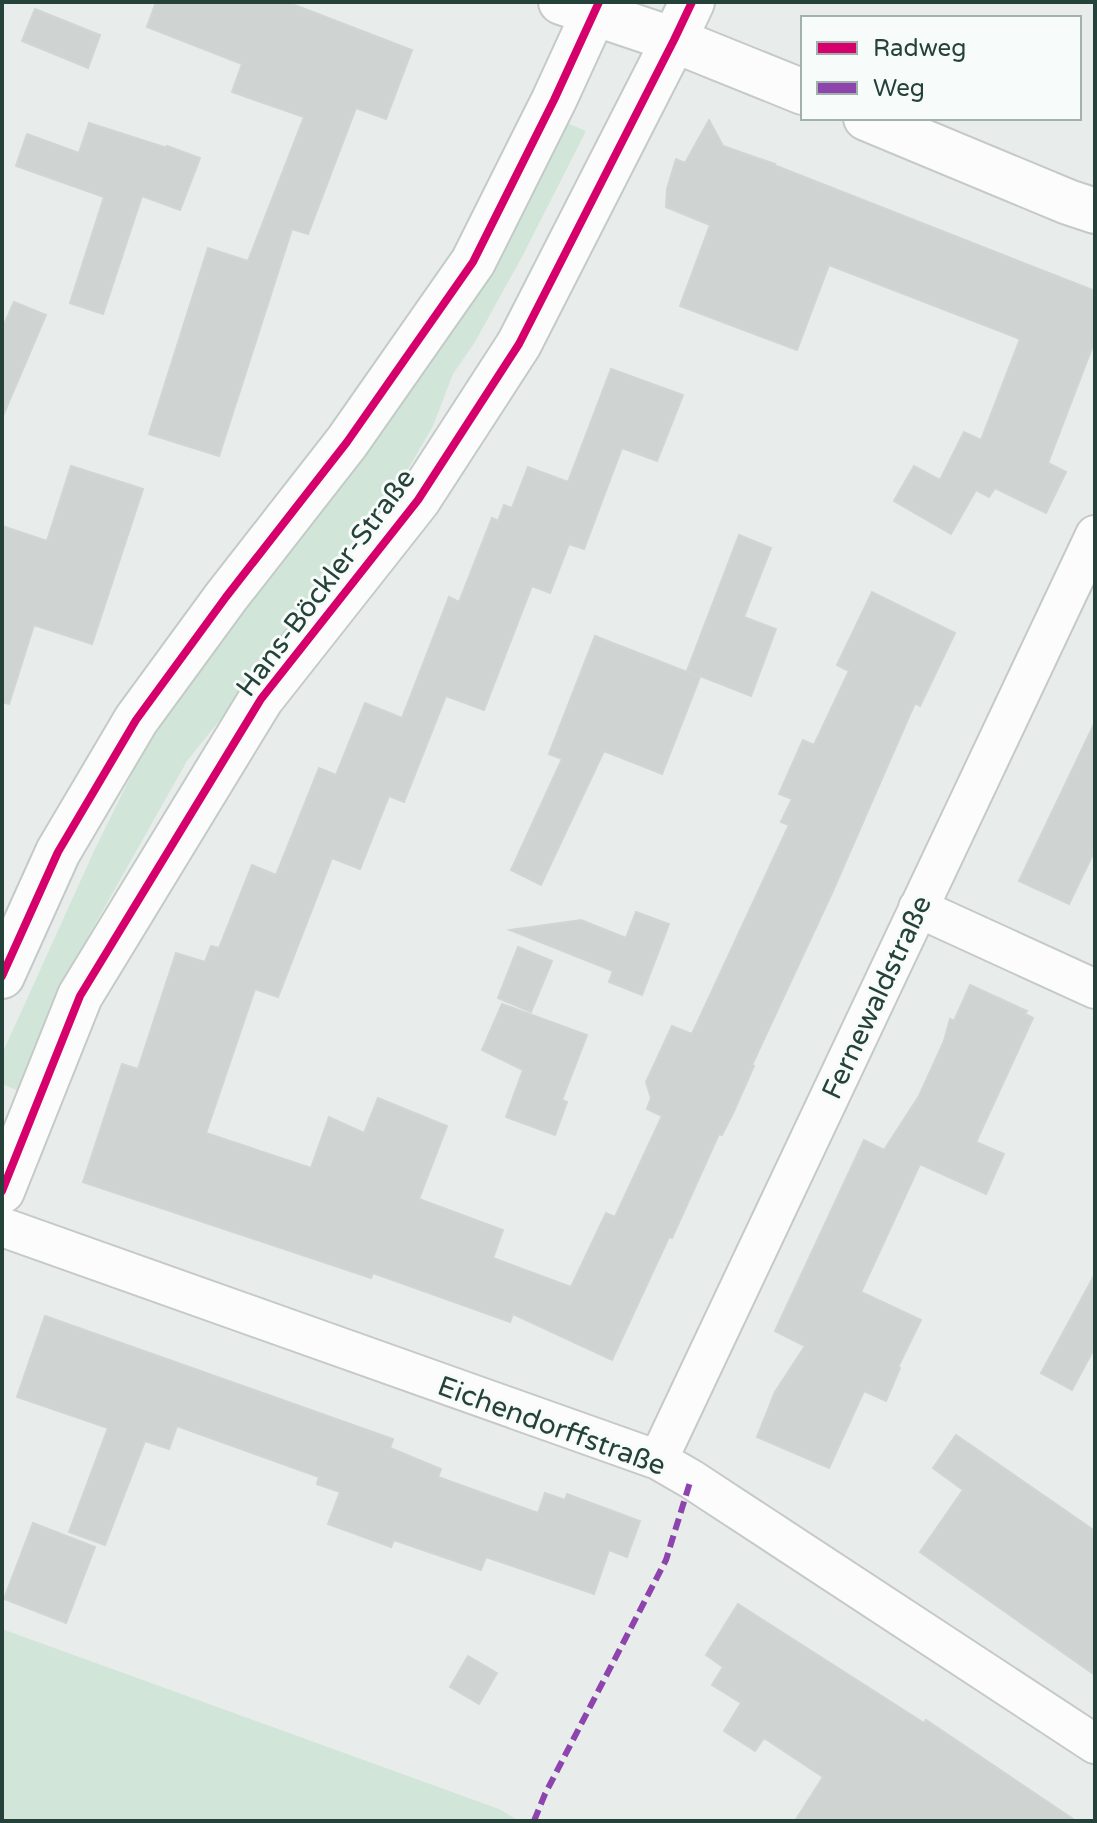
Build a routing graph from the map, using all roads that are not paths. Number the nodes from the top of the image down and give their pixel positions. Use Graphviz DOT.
graph roads {
  1 [pos="585,6"];
  2 [pos="683,21"];
  3 [pos="801,91"];
  4 [pos="871,120"];
  5 [pos="1095,211"];
  6 [pos="1095,535"];
  7 [pos="918,908"];
  8 [pos="2,976"];
  9 [pos="1095,989"];
  10 [pos="2,1191"];
  11 [pos="2,1227"];
  12 [pos="658,1460"];
  13 [pos="1095,1744"];
  1 -- 2 [label="main road"];
  1 -- 8 [label="main road"];
  2 -- 3 [label="main road"];
  2 -- 10 [label="main road, Hans-Böckler-Straße"];
  4 -- 5 [label="main road"];
  6 -- 7 [label="street, Fernewaldstraße"];
  7 -- 9 [label="street"];
  7 -- 12 [label="street, Fernewaldstraße"];
  11 -- 12 [label="street, Eichendorffstraße"];
  12 -- 13 [label="street, Eichendorffstraße"];
}
